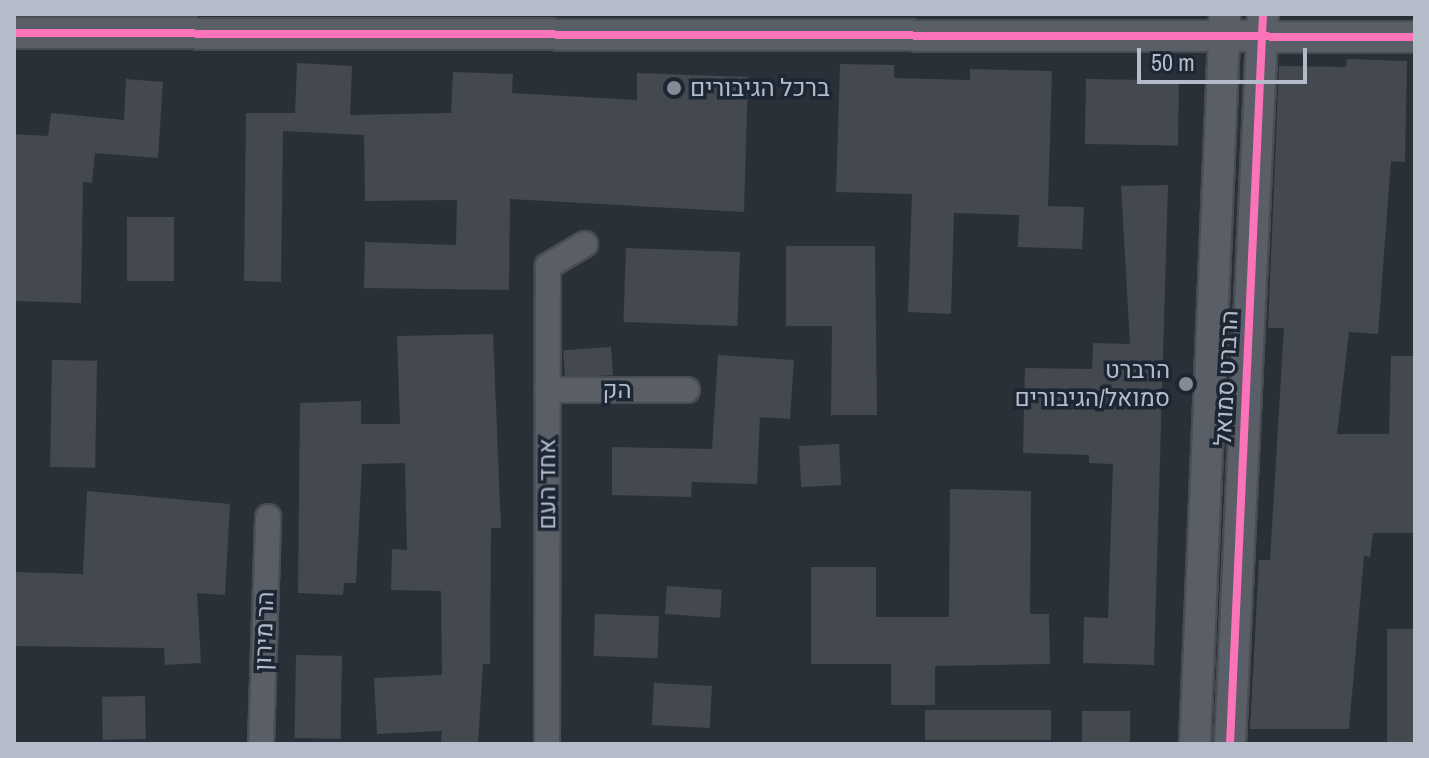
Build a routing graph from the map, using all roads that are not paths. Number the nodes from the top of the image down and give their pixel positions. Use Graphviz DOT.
graph roads {
  1 [pos="574,21"];
  2 [pos="915,24"];
  3 [pos="1225,25"];
  4 [pos="1262,25"];
  5 [pos="14,33"];
  6 [pos="1415,37"];
  7 [pos="585,244"];
  8 [pos="547,390"];
  9 [pos="687,390"];
  10 [pos="268,517"];
  11 [pos="261,744"];
  12 [pos="547,744"];
  13 [pos="1195,744"];
  14 [pos="1230,744"];
  1 -- 2 [label="street"];
  1 -- 5 [label="street"];
  2 -- 3 [label="street"];
  3 -- 4 [label="street"];
  3 -- 13 [label="street, הרברט סמואל"];
  4 -- 6 [label="street"];
  4 -- 14 [label="street, הרברט סמואל"];
  7 -- 8 [label="street, אחד העם"];
  8 -- 9 [label="street, הק"];
  8 -- 12 [label="street, אחד העם"];
  10 -- 11 [label="street, הר מירון"];
}
